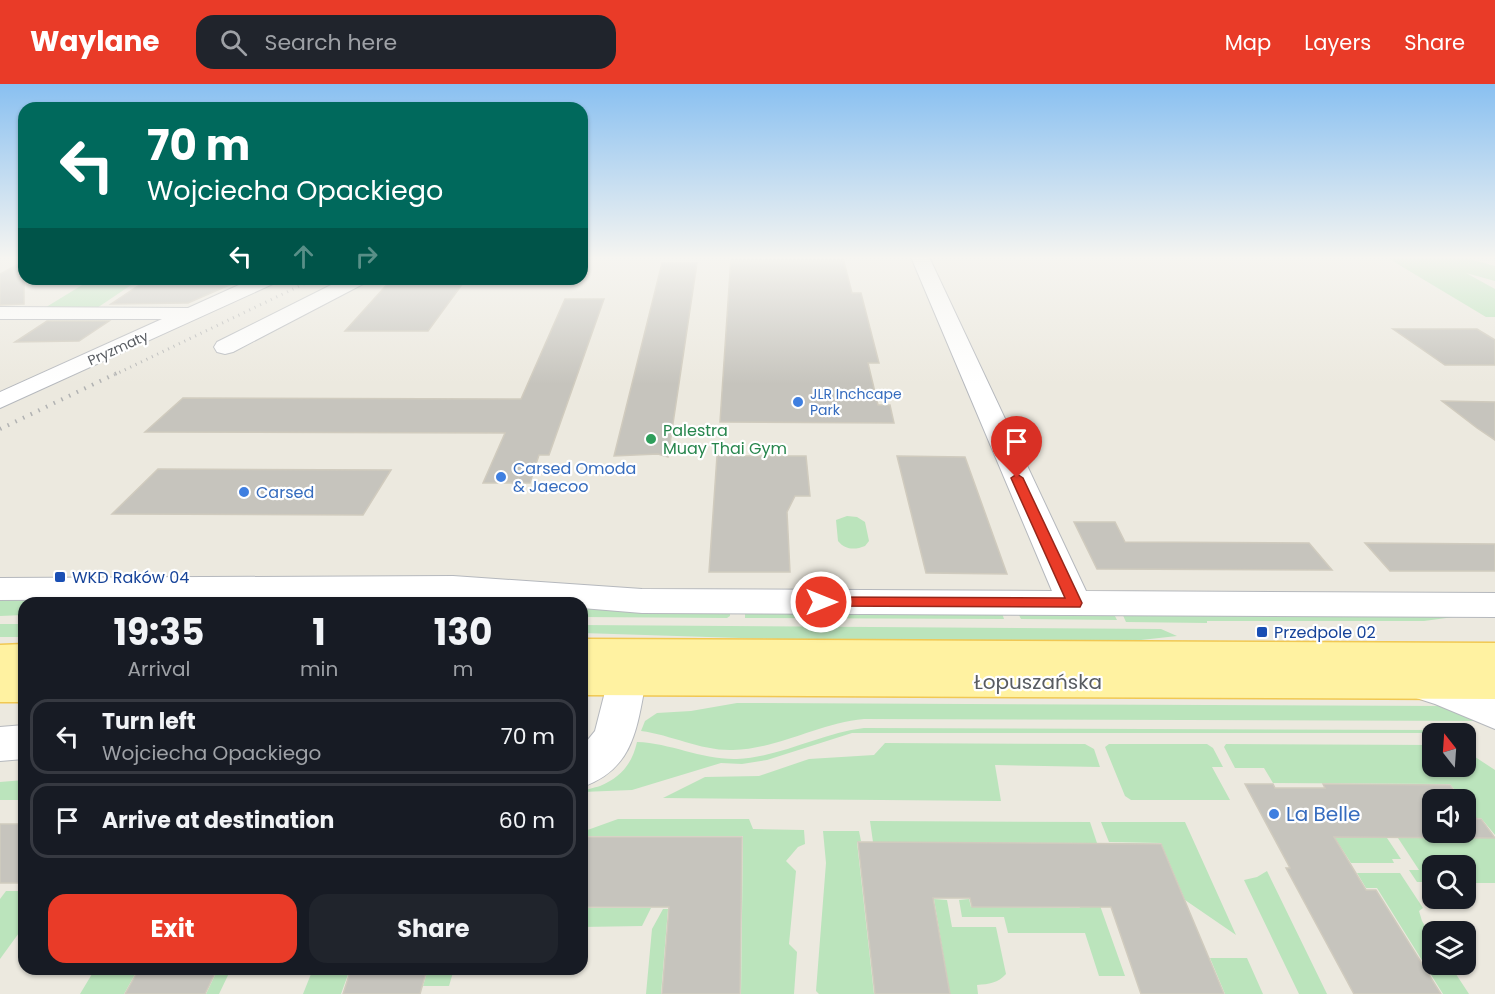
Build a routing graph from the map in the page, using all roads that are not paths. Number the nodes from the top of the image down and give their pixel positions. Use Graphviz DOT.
graph roads {
  1 [pos="224,299"];
  2 [pos="318,299"];
  3 [pos="939,299"];
  4 [pos="0,313"];
  5 [pos="191,315"];
  6 [pos="225,347"];
  7 [pos="0,401"];
  8 [pos="0,589"];
  9 [pos="424,595"];
  10 [pos="1075,603"];
  11 [pos="1495,605"];
  12 [pos="588,653"];
  13 [pos="1495,657"];
  14 [pos="588,680"];
  15 [pos="627,680"];
  16 [pos="1417,684"];
  17 [pos="1495,684"];
  18 [pos="1495,713"];
  19 [pos="18,742"];
  20 [pos="0,744"];
  21 [pos="588,766"];
  1 -- 5 [label="street, Pryzmaty"];
  2 -- 6 [label="street"];
  3 -- 10 [label="street"];
  4 -- 5 [label="street"];
  5 -- 7 [label="street, Pryzmaty"];
  8 -- 9 [label="street"];
  9 -- 10 [label="street"];
  10 -- 11 [label="street"];
  12 -- 13 [label="main road, Łopuszańska"];
  14 -- 15 [label="main road, Łopuszańska"];
  15 -- 16 [label="main road, Łopuszańska"];
  15 -- 21 [label="street"];
  16 -- 17 [label="main road, Łopuszańska"];
  16 -- 18 [label="street"];
  19 -- 20 [label="street"];
}
